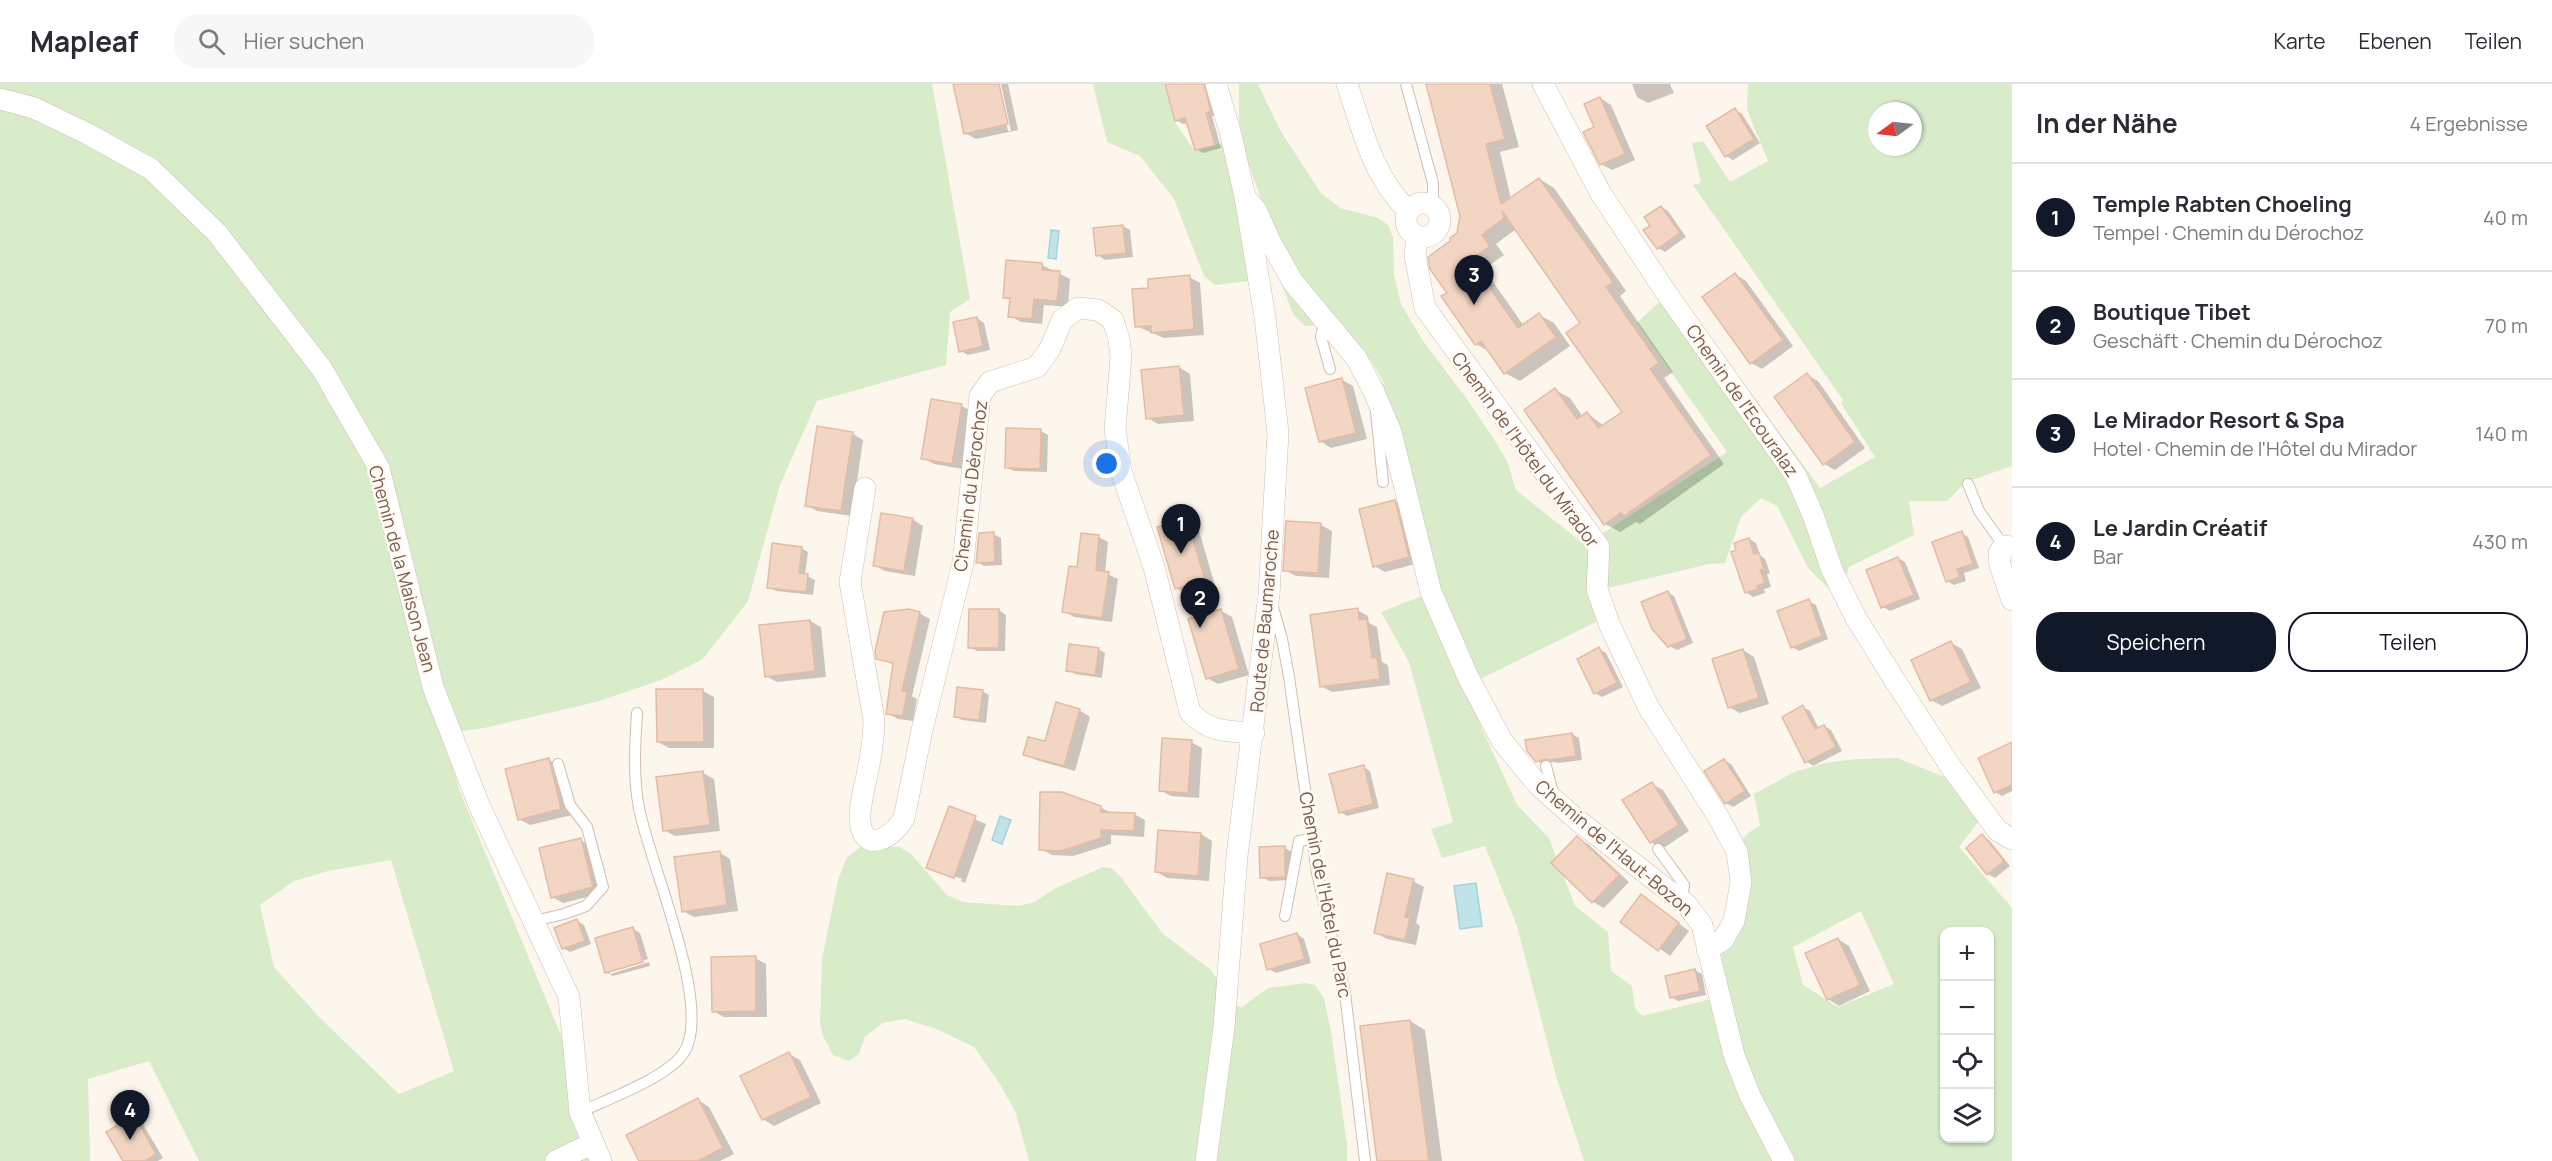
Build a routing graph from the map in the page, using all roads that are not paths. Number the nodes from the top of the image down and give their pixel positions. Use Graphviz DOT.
graph roads {
  1 [pos="1216,84"];
  2 [pos="1347,84"];
  3 [pos="1406,84"];
  4 [pos="1543,84"];
  5 [pos="0,99"];
  6 [pos="1245,197"];
  7 [pos="1433,206"];
  8 [pos="1408,211"];
  9 [pos="1418,236"];
  10 [pos="1324,318"];
  11 [pos="1330,369"];
  12 [pos="1375,396"];
  13 [pos="1383,482"];
  14 [pos="1968,484"];
  15 [pos="865,488"];
  16 [pos="2008,546"];
  17 [pos="1269,596"];
  18 [pos="2012,600"];
  19 [pos="637,713"];
  20 [pos="1254,733"];
  21 [pos="558,764"];
  22 [pos="1546,766"];
  23 [pos="1554,800"];
  24 [pos="1312,839"];
  25 [pos="2012,839"];
  26 [pos="1658,849"];
  27 [pos="1682,901"];
  28 [pos="1285,916"];
  29 [pos="534,921"];
  30 [pos="1707,949"];
  31 [pos="580,1112"];
  32 [pos="597,1152"];
  33 [pos="556,1161"];
  34 [pos="1206,1161"];
  35 [pos="1365,1161"];
  36 [pos="1784,1161"];
  1 -- 6 [label="street, Route de Baumaroche"];
  2 -- 8 [label="street"];
  3 -- 7 [label="lane"];
  4 -- 25 [label="street, Chemin de l'Ecouralaz"];
  5 -- 29 [label="street, Chemin de la Maison Jean"];
  6 -- 10 [label="street, Chemin de l'Haut-Bozon"];
  6 -- 17 [label="street, Route de Baumaroche"];
  7 -- 8 [label="street"];
  7 -- 9 [label="street"];
  8 -- 9 [label="street"];
  9 -- 30 [label="street, Chemin de l'Hôtel du Mirador"];
  10 -- 11 [label="lane"];
  10 -- 12 [label="street, Chemin de l'Haut-Bozon"];
  12 -- 13 [label="lane"];
  12 -- 23 [label="street, Chemin de l'Haut-Bozon"];
  14 -- 16 [label="lane"];
  15 -- 20 [label="street, Chemin du Dérochoz"];
  16 -- 18 [label="street"];
  17 -- 20 [label="street, Route de Baumaroche"];
  17 -- 24 [label="lane, Chemin de l'Hôtel du Parc"];
  19 -- 31 [label="lane"];
  20 -- 34 [label="street, Route de Baumaroche"];
  21 -- 29 [label="lane"];
  22 -- 23 [label="lane"];
  23 -- 27 [label="street, Chemin de l'Haut-Bozon"];
  24 -- 28 [label="lane"];
  24 -- 35 [label="lane, Chemin de l'Hôtel du Parc"];
  26 -- 27 [label="lane"];
  27 -- 30 [label="street, Chemin de l'Haut-Bozon"];
  29 -- 31 [label="street, Chemin de la Maison Jean"];
  30 -- 36 [label="street, Chemin de l'Haut-Bozon"];
  31 -- 32 [label="street, Chemin de la Maison Jean"];
  32 -- 33 [label="street"];
}
